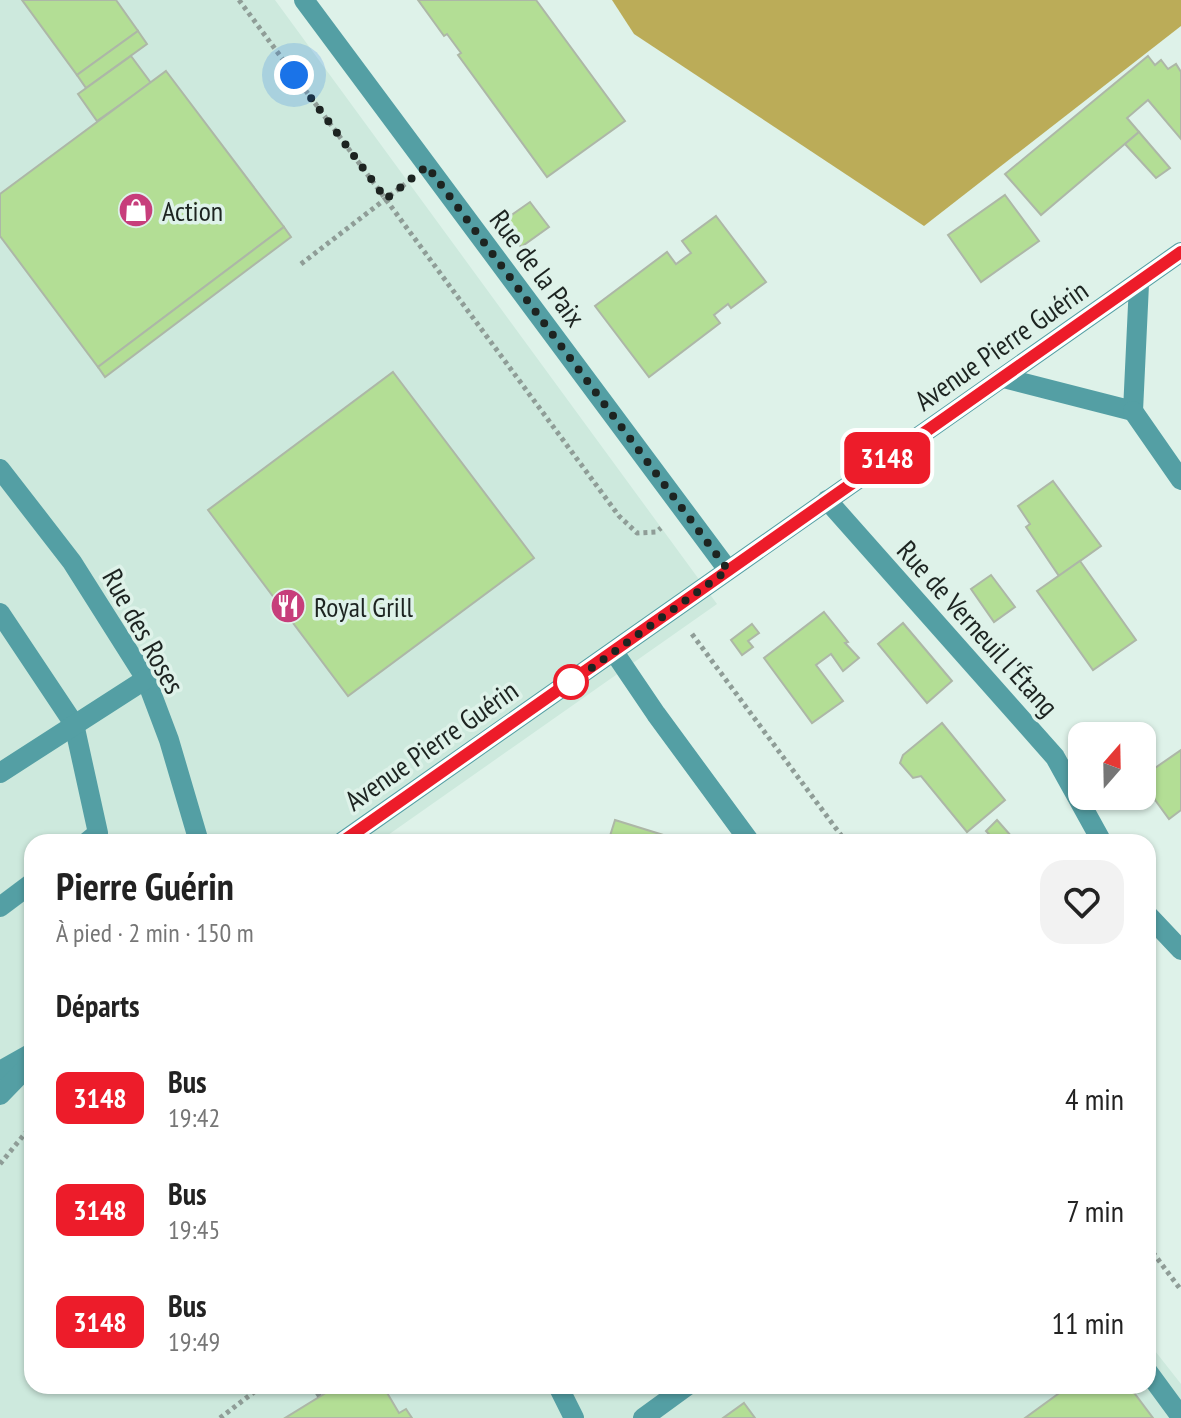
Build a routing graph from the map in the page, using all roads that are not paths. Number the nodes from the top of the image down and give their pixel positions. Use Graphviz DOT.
graph roads {
  1 [pos="304,0"];
  2 [pos="1181,252"];
  3 [pos="1139,284"];
  4 [pos="1004,378"];
  5 [pos="1133,411"];
  6 [pos="0,469"];
  7 [pos="1181,480"];
  8 [pos="827,500"];
  9 [pos="728,570"];
  10 [pos="0,613"];
  11 [pos="614,652"];
  12 [pos="146,679"];
  13 [pos="74,724"];
  14 [pos="0,773"];
  15 [pos="97,834"];
  16 [pos="197,834"];
  17 [pos="353,834"];
  18 [pos="744,834"];
  19 [pos="1098,834"];
  20 [pos="24,889"];
  21 [pos="0,907"];
  22 [pos="1156,923"];
  23 [pos="1181,950"];
  24 [pos="24,1051"];
  25 [pos="0,1055"];
  26 [pos="24,1055"];
  27 [pos="24,1070"];
  28 [pos="0,1071"];
  29 [pos="0,1095"];
  30 [pos="1156,1383"];
  31 [pos="562,1394"];
  32 [pos="676,1394"];
  33 [pos="1181,1417"];
  34 [pos="574,1418"];
  35 [pos="643,1418"];
  1 -- 9 [label="street, Rue de la Paix"];
  2 -- 3 [label="street, Avenue Pierre Guérin"];
  3 -- 4 [label="street, Avenue Pierre Guérin"];
  3 -- 5 [label="street"];
  4 -- 5 [label="street"];
  4 -- 8 [label="street, Avenue Pierre Guérin"];
  5 -- 7 [label="street"];
  6 -- 12 [label="street, Rue des Roses"];
  8 -- 9 [label="street, Avenue Pierre Guérin"];
  8 -- 19 [label="street, Rue de Verneuil l'Étang"];
  9 -- 11 [label="street, Avenue Pierre Guérin"];
  10 -- 13 [label="street"];
  11 -- 17 [label="street, Avenue Pierre Guérin"];
  11 -- 18 [label="street"];
  12 -- 13 [label="street"];
  12 -- 16 [label="street, Rue des Roses"];
  13 -- 14 [label="street"];
  13 -- 15 [label="street"];
  20 -- 21 [label="street"];
  22 -- 23 [label="street"];
  24 -- 25 [label="street"];
  26 -- 28 [label="street"];
  27 -- 29 [label="street"];
  30 -- 33 [label="street"];
  31 -- 34 [label="street"];
  32 -- 35 [label="street"];
}
